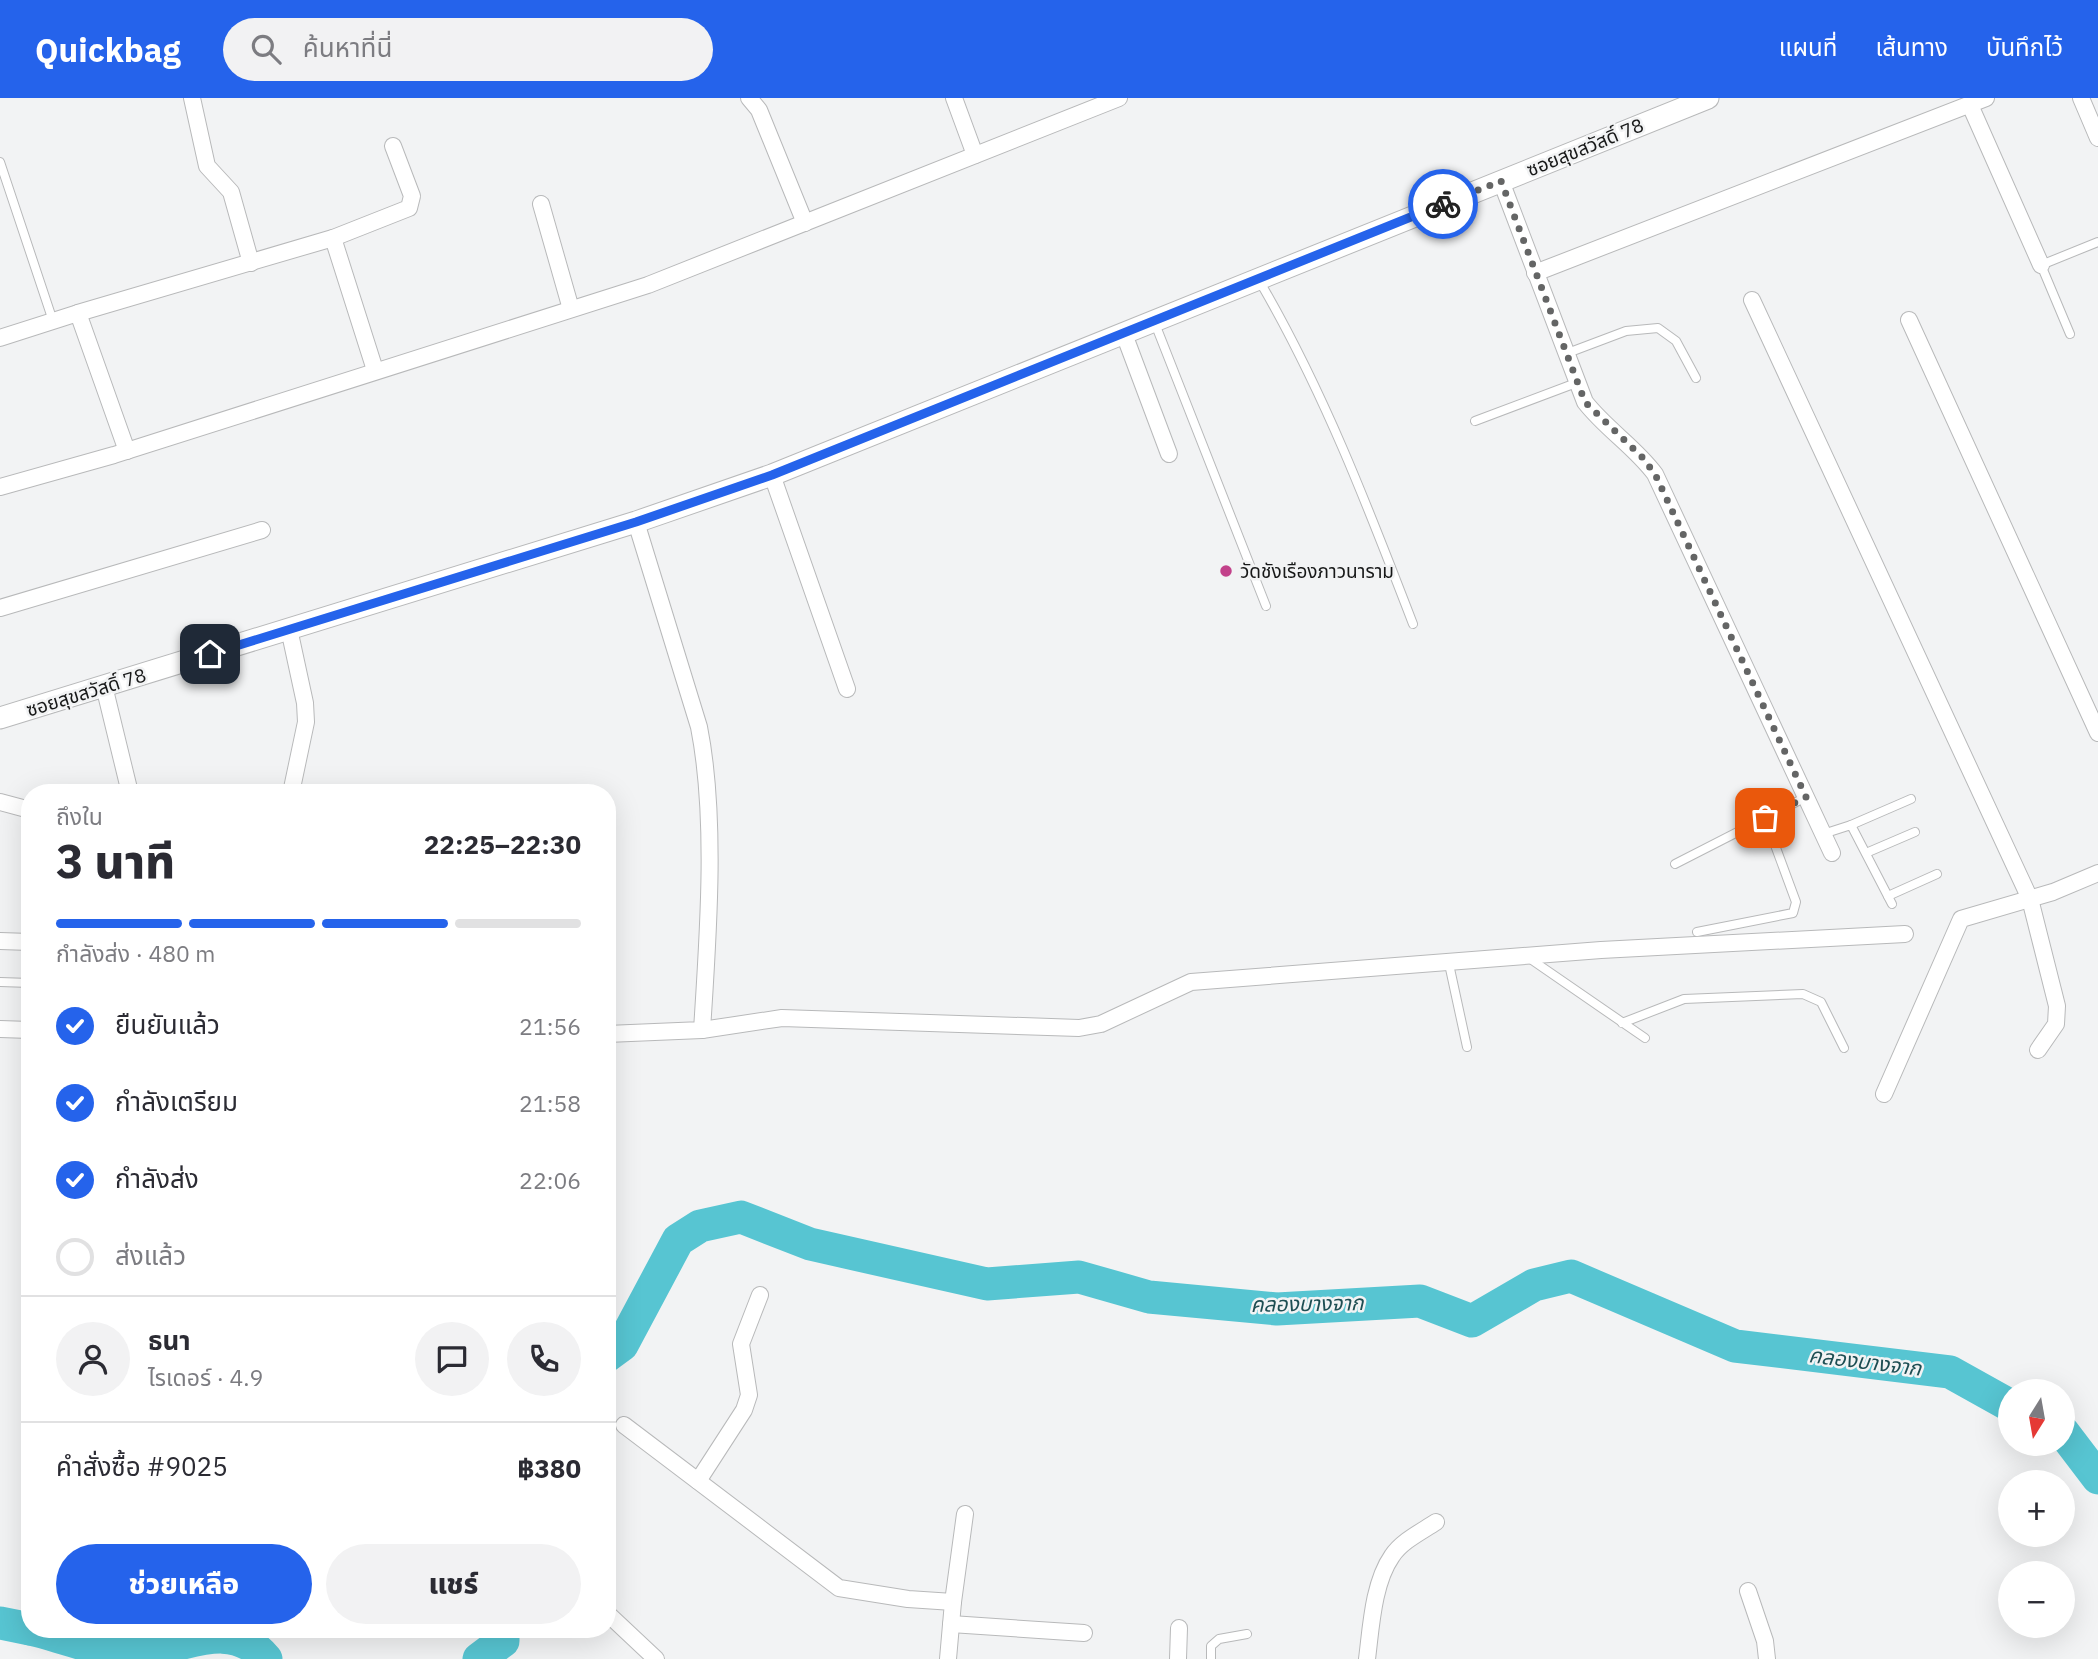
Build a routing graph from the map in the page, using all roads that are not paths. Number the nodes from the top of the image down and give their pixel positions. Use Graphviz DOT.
graph roads {
  1 [pos="192,98"];
  2 [pos="750,98"];
  3 [pos="954,98"];
  4 [pos="1119,98"];
  5 [pos="1708,98"];
  6 [pos="1986,98"];
  7 [pos="2081,98"];
  8 [pos="1970,105"];
  9 [pos="2098,138"];
  10 [pos="393,146"];
  11 [pos="975,155"];
  12 [pos="0,162"];
  13 [pos="1501,181"];
  14 [pos="541,204"];
  15 [pos="805,223"];
  16 [pos="333,237"];
  17 [pos="2098,242"];
  18 [pos="251,263"];
  19 [pos="2040,265"];
  20 [pos="1535,273"];
  21 [pos="1258,279"];
  22 [pos="1752,300"];
  23 [pos="571,309"];
  24 [pos="78,313"];
  25 [pos="1909,320"];
  26 [pos="53,321"];
  27 [pos="1154,321"];
  28 [pos="1124,334"];
  29 [pos="2070,334"];
  30 [pos="0,338"];
  31 [pos="1565,354"];
  32 [pos="375,370"];
  33 [pos="1696,378"];
  34 [pos="1576,383"];
  35 [pos="1475,421"];
  36 [pos="127,451"];
  37 [pos="1169,454"];
  38 [pos="772,475"];
  39 [pos="0,487"];
  40 [pos="636,522"];
  41 [pos="262,530"];
  42 [pos="1266,606"];
  43 [pos="0,608"];
  44 [pos="1413,624"];
  45 [pos="289,629"];
  46 [pos="104,686"];
  47 [pos="847,689"];
  48 [pos="0,718"];
  49 [pos="2098,733"];
  50 [pos="128,784"];
  51 [pos="293,784"];
  52 [pos="1806,797"];
  53 [pos="1911,799"];
  54 [pos="0,802"];
  55 [pos="21,808"];
  56 [pos="1765,818"];
  57 [pos="1851,825"];
  58 [pos="1915,832"];
  59 [pos="1823,834"];
  60 [pos="1832,853"];
  61 [pos="1866,853"];
  62 [pos="1675,864"];
  63 [pos="2098,873"];
  64 [pos="1937,874"];
  65 [pos="2030,899"];
  66 [pos="1697,932"];
  67 [pos="1905,933"];
  68 [pos="0,941"];
  69 [pos="21,942"];
  70 [pos="1527,957"];
  71 [pos="1450,964"];
  72 [pos="0,982"];
  73 [pos="21,983"];
  74 [pos="1622,1023"];
  75 [pos="0,1029"];
  76 [pos="21,1030"];
  77 [pos="702,1030"];
  78 [pos="616,1034"];
  79 [pos="1645,1038"];
  80 [pos="1466,1047"];
  81 [pos="1844,1048"];
  82 [pos="2038,1051"];
  83 [pos="1884,1094"];
  84 [pos="760,1295"];
  85 [pos="624,1425"];
  86 [pos="698,1481"];
  87 [pos="965,1514"];
  88 [pos="1436,1522"];
  89 [pos="1748,1591"];
  90 [pos="953,1602"];
  91 [pos="616,1621"];
  92 [pos="951,1624"];
  93 [pos="1179,1628"];
  94 [pos="1084,1633"];
  95 [pos="1247,1634"];
  96 [pos="656,1659"];
  97 [pos="948,1659"];
  98 [pos="1178,1659"];
  99 [pos="1211,1659"];
  100 [pos="1367,1659"];
  101 [pos="1767,1659"];
  1 -- 18 [label="street"];
  2 -- 15 [label="street"];
  3 -- 11 [label="street"];
  4 -- 11 [label="street"];
  5 -- 13 [label="street, ซอยสุขสวัสดิ์ 78"];
  6 -- 8 [label="street"];
  7 -- 9 [label="street"];
  8 -- 19 [label="street"];
  8 -- 20 [label="street"];
  10 -- 16 [label="street"];
  11 -- 15 [label="street"];
  12 -- 26 [label="lane"];
  13 -- 20 [label="street"];
  13 -- 21 [label="street, ซอยสุขสวัสดิ์ 78"];
  14 -- 23 [label="street"];
  15 -- 23 [label="street"];
  16 -- 18 [label="street"];
  16 -- 32 [label="street"];
  17 -- 19 [label="lane"];
  18 -- 24 [label="street"];
  19 -- 29 [label="lane"];
  20 -- 31 [label="street"];
  21 -- 27 [label="street, ซอยสุขสวัสดิ์ 78"];
  21 -- 44 [label="lane"];
  22 -- 65 [label="street"];
  23 -- 32 [label="street"];
  24 -- 26 [label="street"];
  24 -- 36 [label="street"];
  25 -- 49 [label="street"];
  26 -- 30 [label="street"];
  27 -- 28 [label="street, ซอยสุขสวัสดิ์ 78"];
  27 -- 42 [label="lane"];
  28 -- 37 [label="street"];
  28 -- 38 [label="street, ซอยสุขสวัสดิ์ 78"];
  31 -- 33 [label="lane"];
  31 -- 34 [label="street"];
  32 -- 36 [label="street"];
  34 -- 35 [label="lane"];
  34 -- 52 [label="street"];
  36 -- 39 [label="street"];
  38 -- 40 [label="street, ซอยสุขสวัสดิ์ 78"];
  38 -- 47 [label="street"];
  40 -- 45 [label="street, ซอยสุขสวัสดิ์ 78"];
  40 -- 77 [label="street"];
  41 -- 43 [label="street"];
  45 -- 46 [label="street, ซอยสุขสวัสดิ์ 78"];
  45 -- 51 [label="street"];
  46 -- 48 [label="street, ซอยสุขสวัสดิ์ 78"];
  46 -- 50 [label="street"];
  52 -- 56 [label="lane"];
  52 -- 59 [label="street"];
  53 -- 57 [label="lane"];
  54 -- 55 [label="street"];
  56 -- 62 [label="lane"];
  56 -- 66 [label="lane"];
  57 -- 59 [label="lane"];
  57 -- 61 [label="lane"];
  58 -- 61 [label="lane"];
  59 -- 60 [label="street"];
  61 -- 64 [label="lane"];
  63 -- 65 [label="street"];
  65 -- 82 [label="street"];
  65 -- 83 [label="street"];
  67 -- 70 [label="street"];
  68 -- 69 [label="street"];
  70 -- 71 [label="street"];
  70 -- 74 [label="lane"];
  71 -- 77 [label="street"];
  71 -- 80 [label="lane"];
  72 -- 73 [label="lane"];
  74 -- 79 [label="lane"];
  74 -- 81 [label="lane"];
  75 -- 76 [label="street"];
  77 -- 78 [label="street"];
  84 -- 86 [label="street"];
  85 -- 86 [label="street"];
  86 -- 90 [label="street"];
  87 -- 90 [label="street"];
  88 -- 100 [label="street"];
  89 -- 101 [label="street"];
  90 -- 92 [label="street"];
  91 -- 96 [label="street"];
  92 -- 94 [label="street"];
  92 -- 97 [label="street"];
  93 -- 98 [label="street"];
  95 -- 99 [label="lane"];
}
